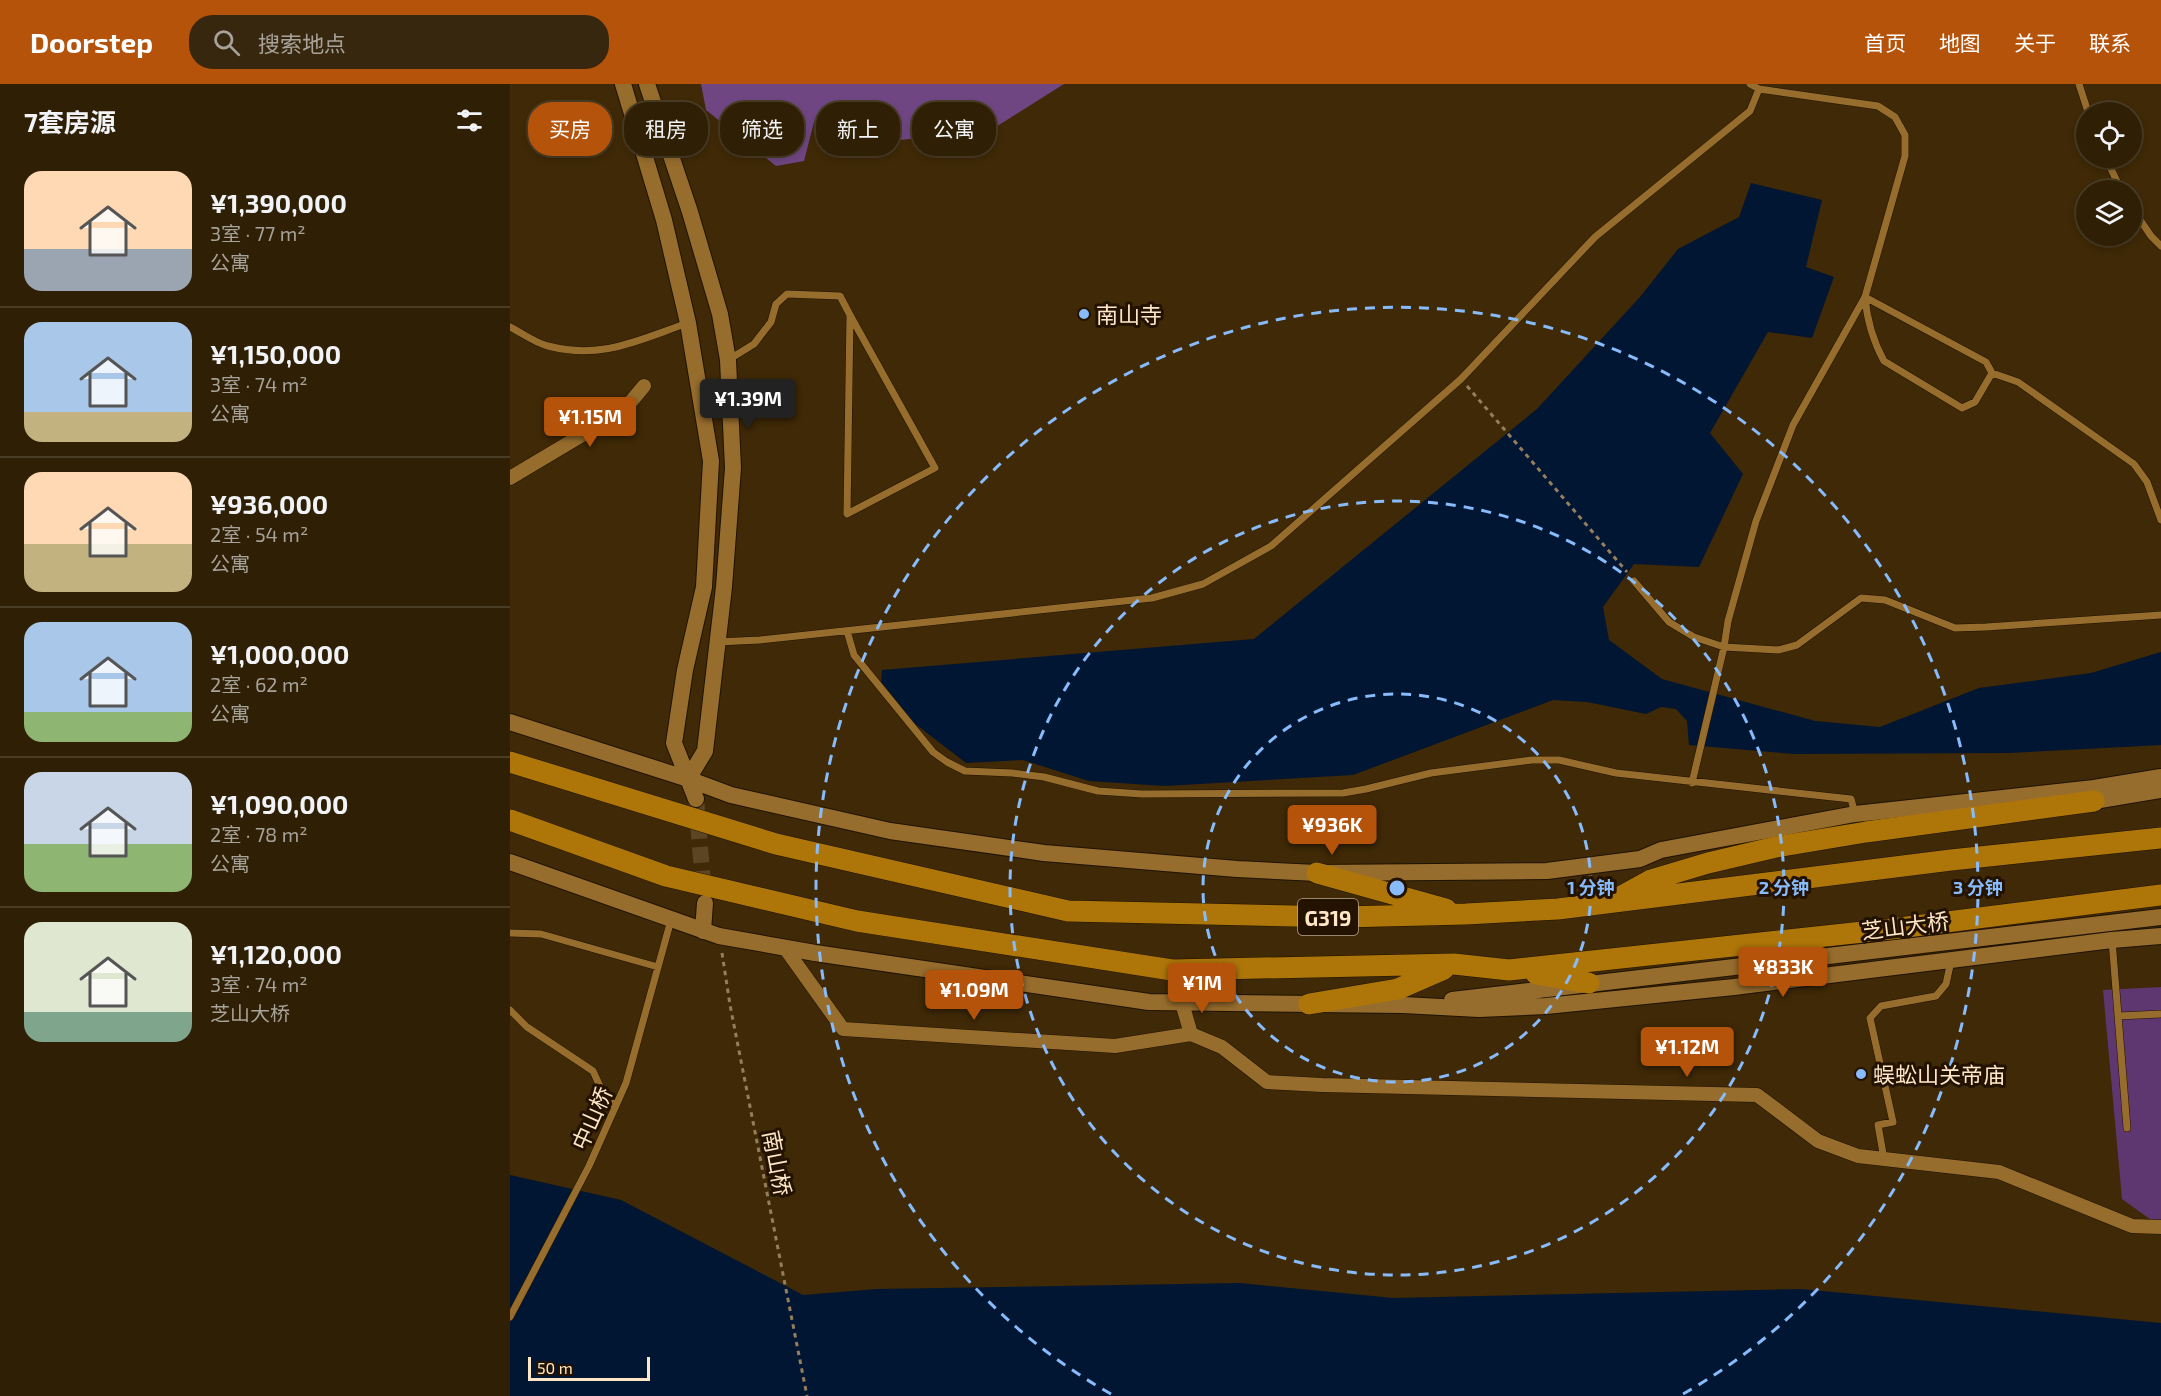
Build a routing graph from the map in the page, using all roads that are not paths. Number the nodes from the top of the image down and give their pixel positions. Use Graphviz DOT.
graph roads {
  1 [pos="623,84"];
  2 [pos="647,84"];
  3 [pos="1750,84"];
  4 [pos="2079,84"];
  5 [pos="1759,89"];
  6 [pos="2085,102"];
  7 [pos="2142,223"];
  8 [pos="2161,246"];
  9 [pos="1865,297"];
  10 [pos="850,315"];
  11 [pos="688,323"];
  12 [pos="510,327"];
  13 [pos="729,360"];
  14 [pos="1992,372"];
  15 [pos="644,387"];
  16 [pos="510,478"];
  17 [pos="2161,520"];
  18 [pos="1634,580"];
  19 [pos="2161,615"];
  20 [pos="847,631"];
  21 [pos="717,642"];
  22 [pos="1724,647"];
  23 [pos="510,722"];
  24 [pos="510,762"];
  25 [pos="2161,777"];
  26 [pos="688,779"];
  27 [pos="1692,783"];
  28 [pos="2161,790"];
  29 [pos="696,799"];
  30 [pos="2094,801"];
  31 [pos="1855,814"];
  32 [pos="510,820"];
  33 [pos="2161,838"];
  34 [pos="510,862"];
  35 [pos="1317,873"];
  36 [pos="2161,895"];
  37 [pos="705,903"];
  38 [pos="1611,903"];
  39 [pos="1466,914"];
  40 [pos="2161,917"];
  41 [pos="671,920"];
  42 [pos="703,931"];
  43 [pos="510,933"];
  44 [pos="2161,936"];
  45 [pos="2112,940"];
  46 [pos="785,948"];
  47 [pos="1951,959"];
  48 [pos="1454,964"];
  49 [pos="658,967"];
  50 [pos="1509,970"];
  51 [pos="1589,983"];
  52 [pos="1182,1003"];
  53 [pos="1309,1004"];
  54 [pos="1404,1005"];
  55 [pos="510,1010"];
  56 [pos="2161,1014"];
  57 [pos="2118,1016"];
  58 [pos="1191,1034"];
  59 [pos="615,1107"];
  60 [pos="2127,1128"];
  61 [pos="1884,1159"];
  62 [pos="2161,1227"];
  63 [pos="510,1317"];
  1 -- 11 [label="street"];
  2 -- 13 [label="street"];
  3 -- 5 [label="lane"];
  4 -- 6 [label="lane"];
  5 -- 9 [label="lane"];
  5 -- 20 [label="lane"];
  7 -- 8 [label="lane"];
  9 -- 14 [label="lane"];
  9 -- 14 [label="lane"];
  9 -- 22 [label="lane"];
  10 -- 10 [label="lane"];
  10 -- 13 [label="lane"];
  11 -- 12 [label="lane"];
  11 -- 26 [label="street"];
  13 -- 21 [label="street"];
  14 -- 17 [label="lane"];
  15 -- 16 [label="street"];
  18 -- 22 [label="lane"];
  19 -- 22 [label="lane"];
  20 -- 21 [label="lane"];
  20 -- 27 [label="lane"];
  21 -- 26 [label="street"];
  22 -- 27 [label="lane"];
  23 -- 26 [label="street"];
  24 -- 39 [label="highway, G319"];
  25 -- 31 [label="street"];
  26 -- 29 [label="street"];
  26 -- 35 [label="street"];
  27 -- 31 [label="lane"];
  28 -- 30 [label="street"];
  30 -- 38 [label="highway"];
  31 -- 35 [label="street"];
  32 -- 48 [label="highway, G319"];
  33 -- 38 [label="highway, G319"];
  34 -- 41 [label="street"];
  35 -- 39 [label="highway"];
  36 -- 50 [label="highway, G319"];
  37 -- 42 [label="street"];
  38 -- 39 [label="highway, G319"];
  40 -- 51 [label="street, 芝山大桥"];
  41 -- 42 [label="street"];
  41 -- 49 [label="lane, 中山桥"];
  42 -- 46 [label="street"];
  43 -- 49 [label="lane"];
  44 -- 45 [label="street"];
  45 -- 47 [label="street"];
  45 -- 57 [label="lane"];
  46 -- 52 [label="street"];
  46 -- 58 [label="street"];
  47 -- 54 [label="street"];
  47 -- 61 [label="lane"];
  48 -- 50 [label="highway, G319"];
  48 -- 53 [label="highway"];
  49 -- 59 [label="lane, 中山桥"];
  50 -- 51 [label="highway"];
  51 -- 54 [label="street, 芝山大桥"];
  52 -- 53 [label="street"];
  52 -- 58 [label="street"];
  53 -- 54 [label="street"];
  55 -- 59 [label="lane"];
  56 -- 57 [label="lane"];
  57 -- 60 [label="lane"];
  58 -- 61 [label="street"];
  59 -- 63 [label="lane, 中山桥"];
  61 -- 62 [label="street"];
}
